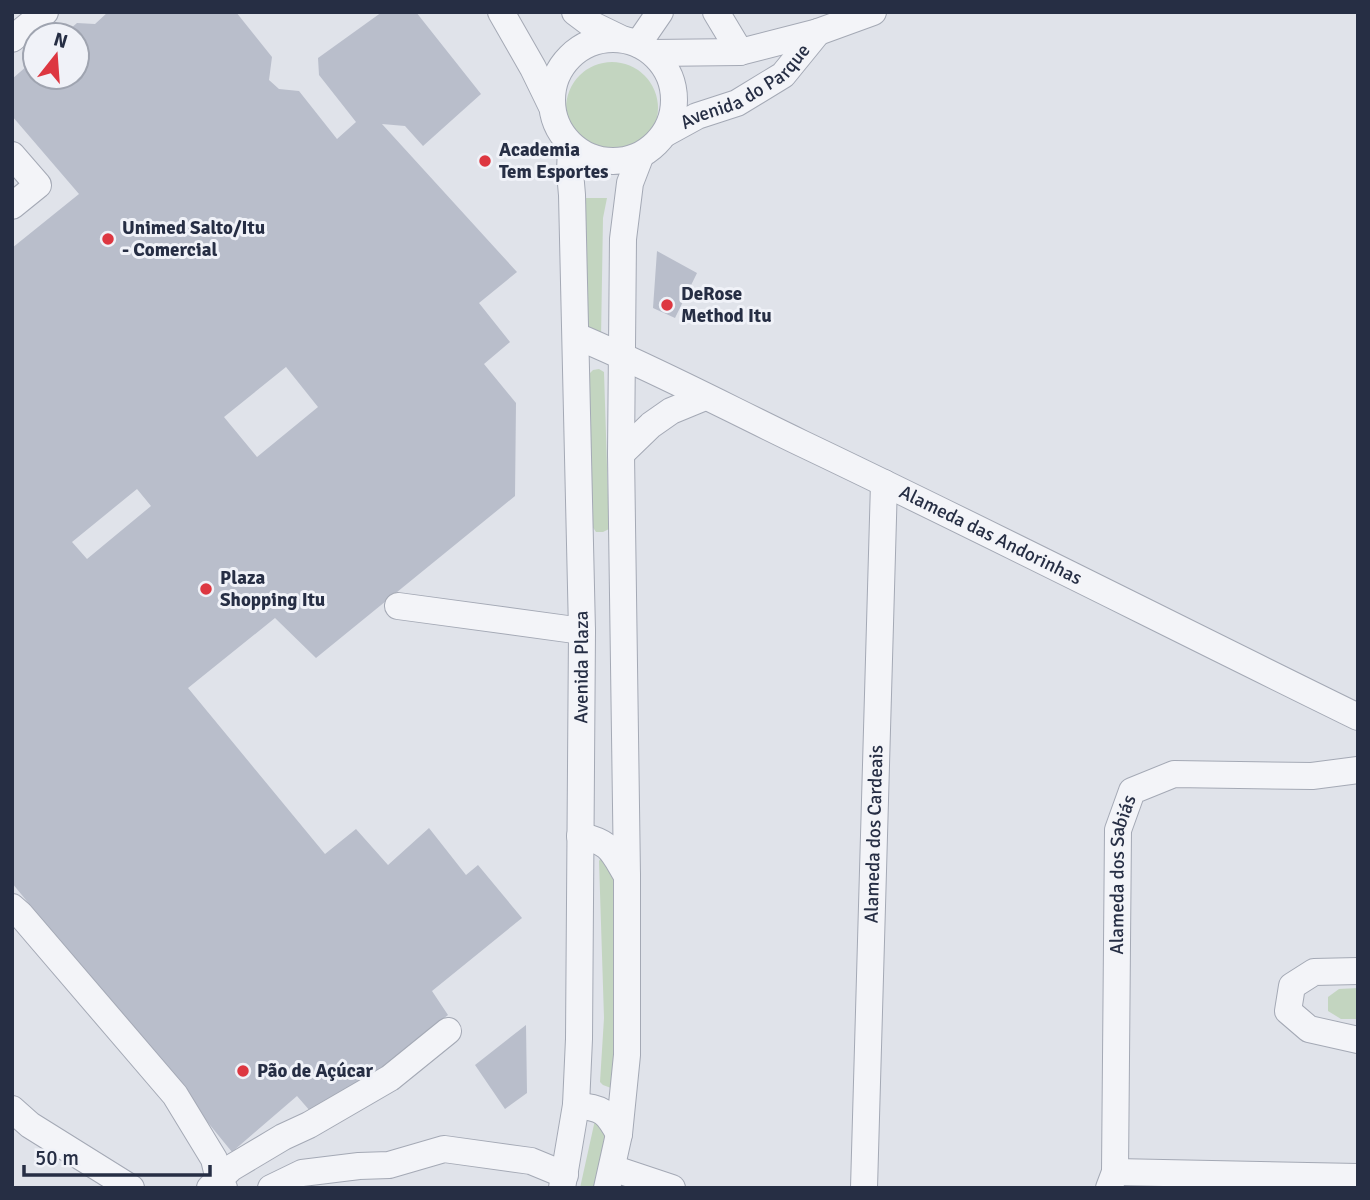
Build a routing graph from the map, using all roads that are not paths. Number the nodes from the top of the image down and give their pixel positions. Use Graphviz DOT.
graph roads {
  1 [pos="45,12"];
  2 [pos="501,12"];
  3 [pos="575,12"];
  4 [pos="660,12"];
  5 [pos="716,12"];
  6 [pos="873,12"];
  7 [pos="818,32"];
  8 [pos="12,39"];
  9 [pos="638,46"];
  10 [pos="740,52"];
  11 [pos="551,105"];
  12 [pos="666,133"];
  13 [pos="571,146"];
  14 [pos="12,155"];
  15 [pos="639,157"];
  16 [pos="12,206"];
  17 [pos="576,336"];
  18 [pos="623,356"];
  19 [pos="705,397"];
  20 [pos="621,454"];
  21 [pos="884,483"];
  22 [pos="398,606"];
  23 [pos="582,631"];
  24 [pos="1358,717"];
  25 [pos="1358,770"];
  26 [pos="580,836"];
  27 [pos="627,876"];
  28 [pos="12,907"];
  29 [pos="1358,971"];
  30 [pos="448,1031"];
  31 [pos="1358,1040"];
  32 [pos="576,1105"];
  33 [pos="12,1109"];
  34 [pos="619,1134"];
  35 [pos="283,1137"];
  36 [pos="359,1166"];
  37 [pos="302,1172"];
  38 [pos="220,1176"];
  39 [pos="1358,1177"];
  40 [pos="610,1178"];
  41 [pos="1112,1180"];
  42 [pos="564,1181"];
  43 [pos="131,1188"];
  44 [pos="263,1188"];
  45 [pos="271,1188"];
  46 [pos="329,1188"];
  47 [pos="672,1188"];
  48 [pos="864,1188"];
  1 -- 8 [label="street"];
  2 -- 11 [label="street"];
  3 -- 9 [label="street"];
  4 -- 9 [label="street"];
  5 -- 10 [label="street"];
  6 -- 7 [label="street, Avenida do Parque"];
  7 -- 10 [label="street, Avenida do Parque"];
  7 -- 12 [label="street, Avenida do Parque"];
  9 -- 10 [label="street, Avenida do Parque"];
  9 -- 11 [label="street"];
  9 -- 12 [label="street"];
  11 -- 13 [label="street"];
  12 -- 15 [label="street"];
  13 -- 15 [label="street"];
  13 -- 17 [label="street, Avenida Plaza"];
  14 -- 16 [label="street"];
  15 -- 18 [label="street"];
  17 -- 18 [label="street, Alameda das Andorinhas"];
  17 -- 23 [label="street, Avenida Plaza"];
  18 -- 19 [label="street, Alameda das Andorinhas"];
  18 -- 20 [label="street"];
  19 -- 20 [label="street"];
  19 -- 21 [label="street, Alameda das Andorinhas"];
  20 -- 27 [label="street"];
  21 -- 24 [label="street, Alameda das Andorinhas"];
  21 -- 48 [label="street, Alameda dos Cardeais"];
  22 -- 23 [label="street"];
  23 -- 26 [label="street, Avenida Plaza"];
  25 -- 41 [label="street, Alameda dos Sabiás"];
  26 -- 27 [label="street"];
  26 -- 32 [label="street, Avenida Plaza"];
  27 -- 34 [label="street"];
  28 -- 38 [label="street"];
  29 -- 31 [label="street"];
  30 -- 35 [label="street"];
  32 -- 34 [label="street"];
  32 -- 42 [label="street, Avenida Plaza"];
  33 -- 43 [label="street"];
  34 -- 40 [label="street"];
  35 -- 37 [label="street"];
  35 -- 38 [label="street"];
  36 -- 37 [label="street"];
  36 -- 42 [label="street"];
  36 -- 46 [label="street"];
  37 -- 45 [label="street"];
  38 -- 44 [label="street"];
  39 -- 41 [label="street"];
  40 -- 47 [label="street"];
}
